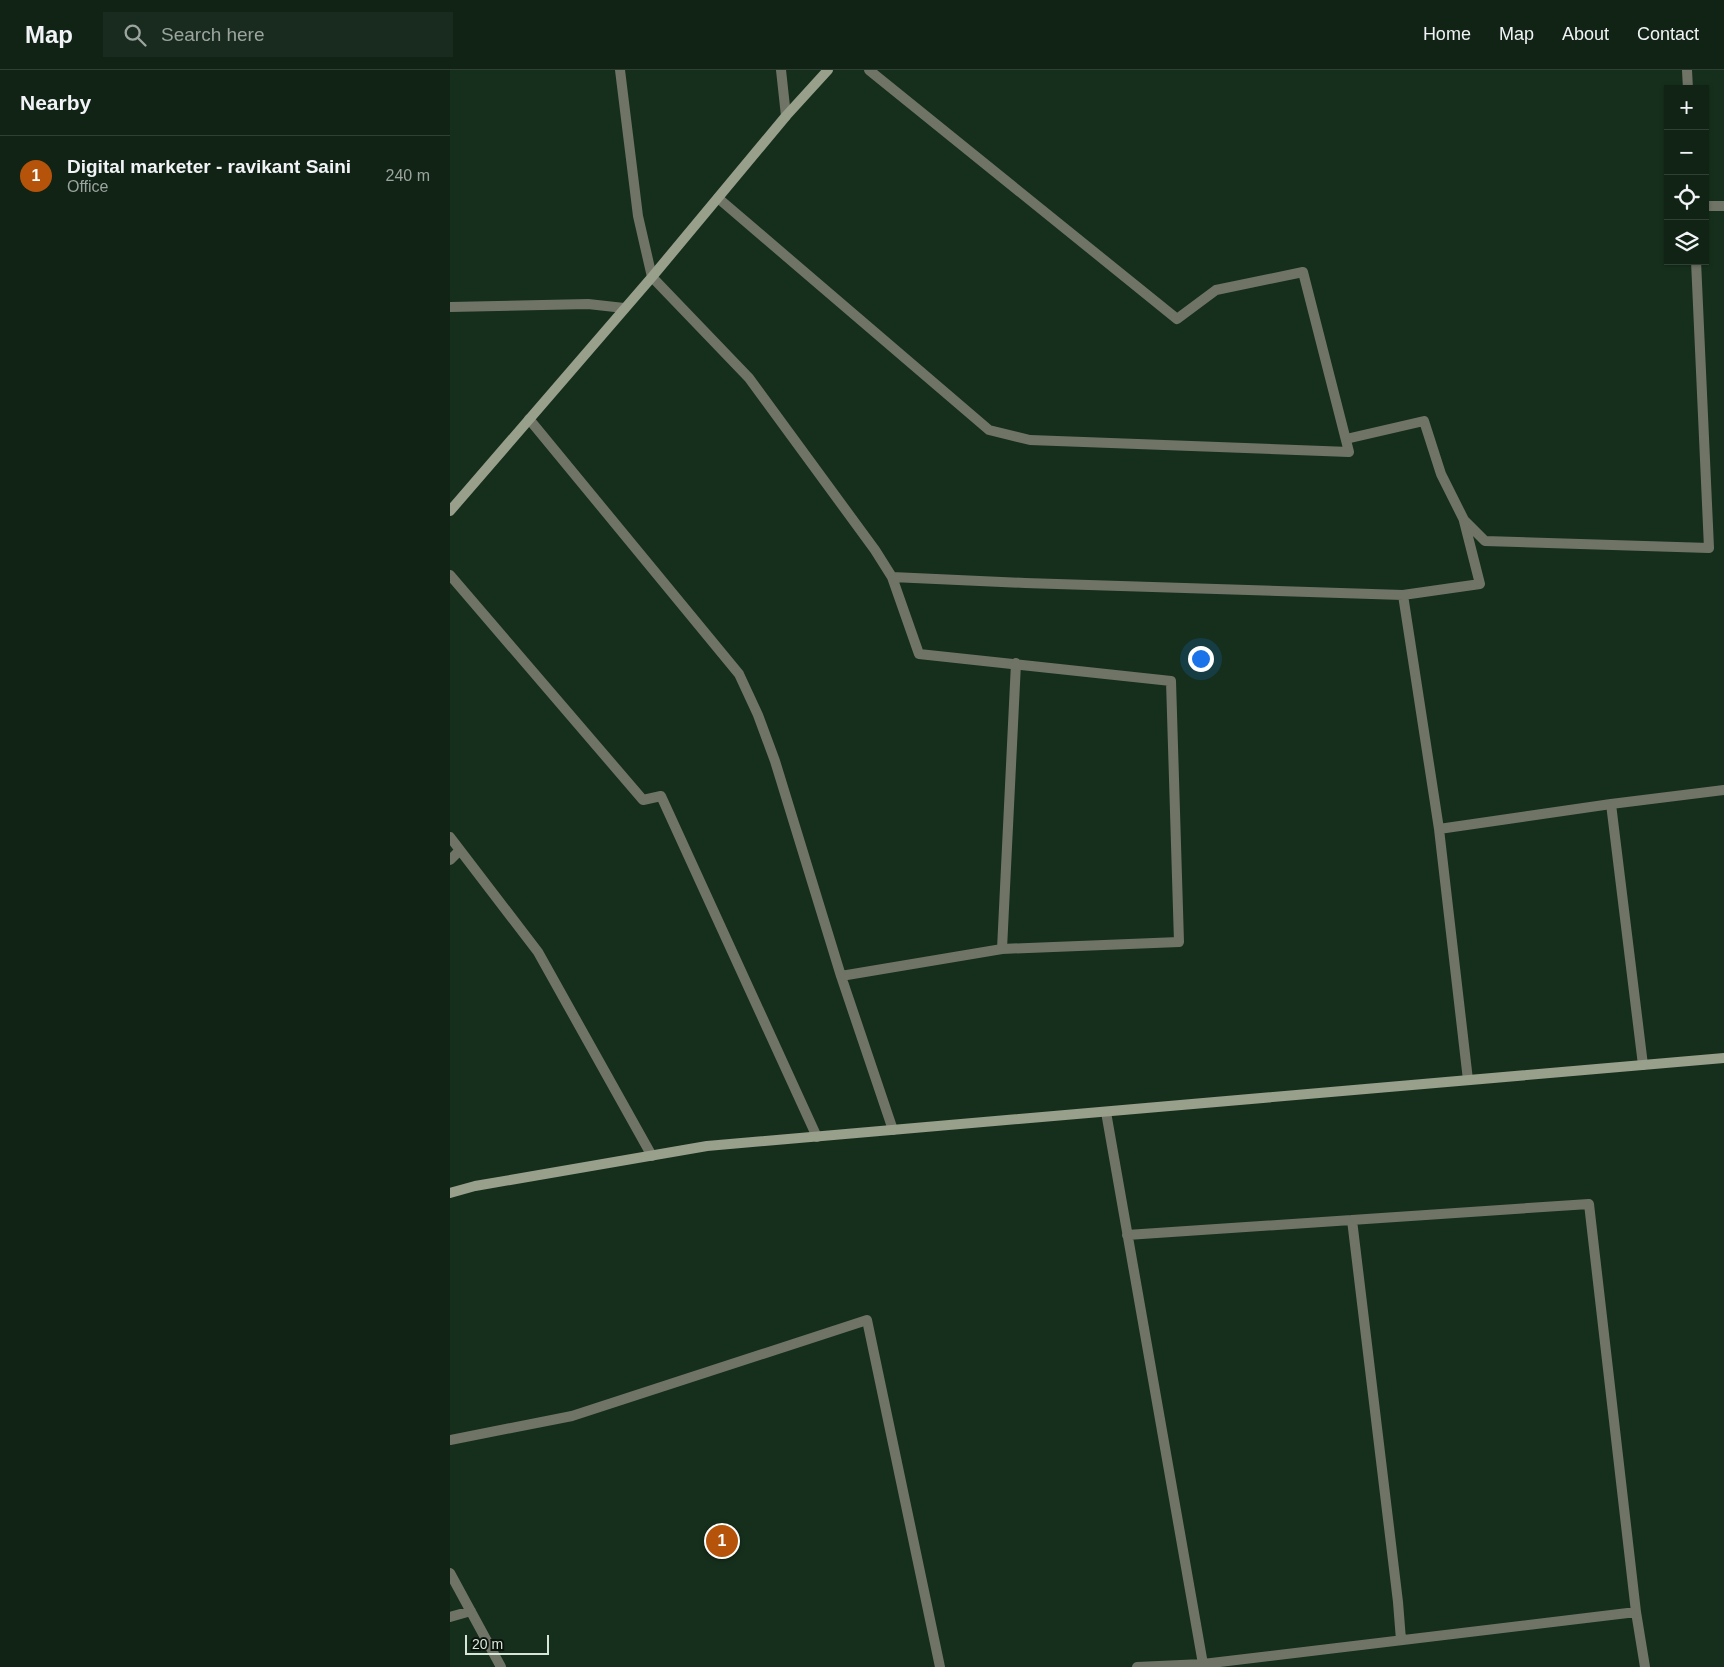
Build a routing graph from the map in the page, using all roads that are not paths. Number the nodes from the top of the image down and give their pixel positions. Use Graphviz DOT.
graph roads {
  1 [pos="620,70"];
  2 [pos="781,70"];
  3 [pos="828,70"];
  4 [pos="870,70"];
  5 [pos="1687,70"];
  6 [pos="1688,85"];
  7 [pos="786,116"];
  8 [pos="718,198"];
  9 [pos="1709,206"];
  10 [pos="1724,206"];
  11 [pos="1696,265"];
  12 [pos="652,278"];
  13 [pos="450,307"];
  14 [pos="624,308"];
  15 [pos="529,419"];
  16 [pos="1346,439"];
  17 [pos="450,511"];
  18 [pos="1464,520"];
  19 [pos="450,575"];
  20 [pos="892,577"];
  21 [pos="1403,595"];
  22 [pos="1016,663"];
  23 [pos="1724,790"];
  24 [pos="1611,804"];
  25 [pos="1439,829"];
  26 [pos="450,838"];
  27 [pos="460,850"];
  28 [pos="450,860"];
  29 [pos="1002,948"];
  30 [pos="841,976"];
  31 [pos="1724,1058"];
  32 [pos="1643,1065"];
  33 [pos="1468,1080"];
  34 [pos="1106,1112"];
  35 [pos="893,1130"];
  36 [pos="817,1137"];
  37 [pos="652,1156"];
  38 [pos="450,1193"];
  39 [pos="1352,1220"];
  40 [pos="1127,1235"];
  41 [pos="450,1440"];
  42 [pos="450,1573"];
  43 [pos="470,1611"];
  44 [pos="1636,1612"];
  45 [pos="450,1617"];
  46 [pos="1401,1640"];
  47 [pos="1203,1665"];
  48 [pos="501,1667"];
  49 [pos="940,1667"];
  50 [pos="1137,1667"];
  51 [pos="1645,1667"];
  1 -- 12 [label="street"];
  2 -- 7 [label="street"];
  3 -- 7 [label="main road"];
  4 -- 16 [label="street"];
  5 -- 6 [label="street"];
  7 -- 8 [label="main road"];
  8 -- 12 [label="main road"];
  8 -- 16 [label="street"];
  9 -- 10 [label="street"];
  11 -- 18 [label="street"];
  12 -- 14 [label="main road"];
  12 -- 20 [label="street"];
  13 -- 14 [label="street"];
  14 -- 15 [label="main road"];
  15 -- 17 [label="main road"];
  15 -- 30 [label="street"];
  16 -- 18 [label="street"];
  18 -- 21 [label="street"];
  19 -- 36 [label="street"];
  20 -- 21 [label="street"];
  20 -- 22 [label="street"];
  21 -- 25 [label="street"];
  22 -- 29 [label="street"];
  22 -- 29 [label="street"];
  23 -- 24 [label="street"];
  24 -- 25 [label="street"];
  24 -- 32 [label="street"];
  25 -- 33 [label="street"];
  26 -- 27 [label="street"];
  27 -- 28 [label="street"];
  27 -- 37 [label="street"];
  29 -- 30 [label="street"];
  30 -- 35 [label="street"];
  31 -- 32 [label="main road"];
  32 -- 33 [label="main road"];
  33 -- 34 [label="main road"];
  34 -- 35 [label="main road"];
  34 -- 40 [label="street"];
  35 -- 36 [label="main road"];
  36 -- 37 [label="main road"];
  37 -- 38 [label="main road"];
  39 -- 40 [label="street"];
  39 -- 44 [label="street"];
  39 -- 46 [label="street"];
  40 -- 47 [label="street"];
  41 -- 49 [label="street"];
  42 -- 43 [label="street"];
  43 -- 45 [label="street"];
  43 -- 48 [label="street"];
  44 -- 46 [label="street"];
  44 -- 51 [label="street"];
  46 -- 47 [label="street"];
  47 -- 50 [label="street"];
}
